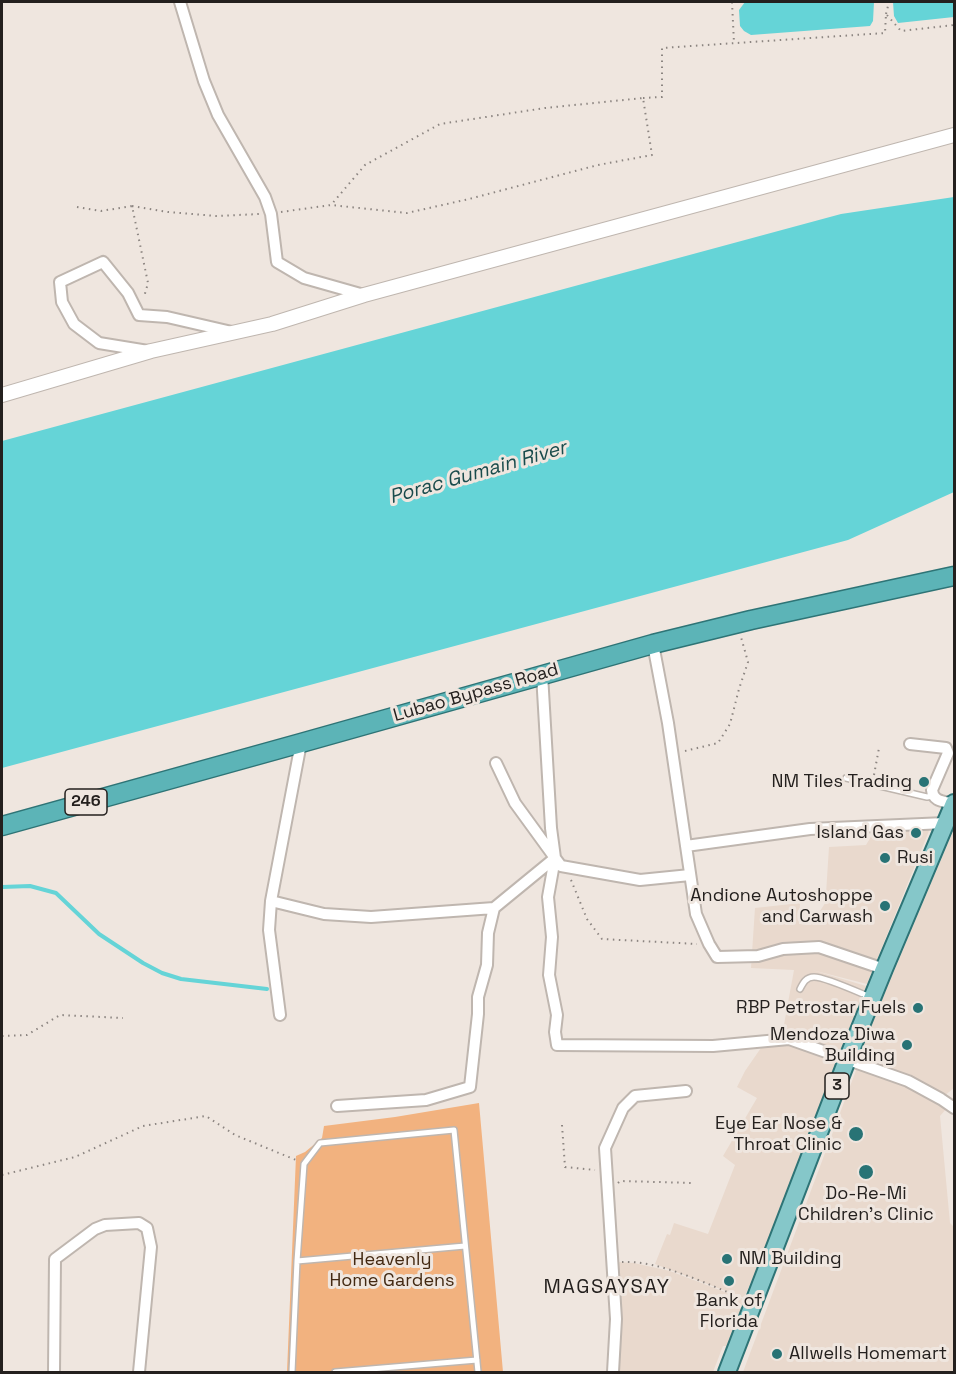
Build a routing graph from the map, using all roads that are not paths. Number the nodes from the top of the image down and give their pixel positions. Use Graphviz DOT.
graph roads {
  1 [pos="180,2"];
  2 [pos="954,135"];
  3 [pos="364,295"];
  4 [pos="232,332"];
  5 [pos="150,351"];
  6 [pos="2,395"];
  7 [pos="954,576"];
  8 [pos="653,644"];
  9 [pos="542,674"];
  10 [pos="301,743"];
  11 [pos="910,744"];
  12 [pos="496,762"];
  13 [pos="846,778"];
  14 [pos="933,796"];
  15 [pos="954,804"];
  16 [pos="945,823"];
  17 [pos="2,826"];
  18 [pos="686,846"];
  19 [pos="558,862"];
  20 [pos="690,876"];
  21 [pos="271,902"];
  22 [pos="494,908"];
  23 [pos="884,969"];
  24 [pos="801,989"];
  25 [pos="873,998"];
  26 [pos="280,1015"];
  27 [pos="847,1060"];
  28 [pos="686,1091"];
  29 [pos="337,1106"];
  30 [pos="954,1108"];
  31 [pos="465,1246"];
  32 [pos="297,1261"];
  33 [pos="477,1360"];
  34 [pos="54,1372"];
  35 [pos="139,1372"];
  36 [pos="292,1372"];
  37 [pos="335,1372"];
  38 [pos="478,1372"];
  39 [pos="613,1372"];
  40 [pos="727,1372"];
  1 -- 3 [label="street"];
  2 -- 3 [label="street"];
  3 -- 4 [label="street"];
  4 -- 5 [label="street"];
  4 -- 5 [label="street"];
  5 -- 6 [label="street"];
  7 -- 8 [label="highway, Lubao Bypass Road"];
  8 -- 9 [label="highway, Lubao Bypass Road"];
  8 -- 18 [label="street"];
  9 -- 10 [label="highway, Lubao Bypass Road"];
  9 -- 19 [label="street"];
  10 -- 17 [label="highway, Lubao Bypass Road / 246"];
  10 -- 21 [label="street"];
  11 -- 14 [label="street"];
  12 -- 19 [label="street"];
  13 -- 14 [label="lane"];
  14 -- 15 [label="street"];
  15 -- 16 [label="main road, 3"];
  16 -- 18 [label="street"];
  16 -- 23 [label="main road, 3"];
  18 -- 20 [label="street"];
  19 -- 20 [label="street"];
  19 -- 22 [label="street"];
  19 -- 27 [label="street"];
  20 -- 23 [label="street"];
  21 -- 22 [label="street"];
  21 -- 26 [label="street"];
  22 -- 29 [label="street"];
  23 -- 25 [label="main road, 3"];
  24 -- 25 [label="lane"];
  25 -- 27 [label="main road, 3"];
  27 -- 30 [label="street"];
  27 -- 40 [label="main road, 3"];
  28 -- 39 [label="street"];
  31 -- 32 [label="lane"];
  31 -- 32 [label="lane"];
  31 -- 33 [label="lane"];
  32 -- 36 [label="lane"];
  33 -- 37 [label="lane"];
  33 -- 38 [label="lane"];
  34 -- 35 [label="street"];
}
